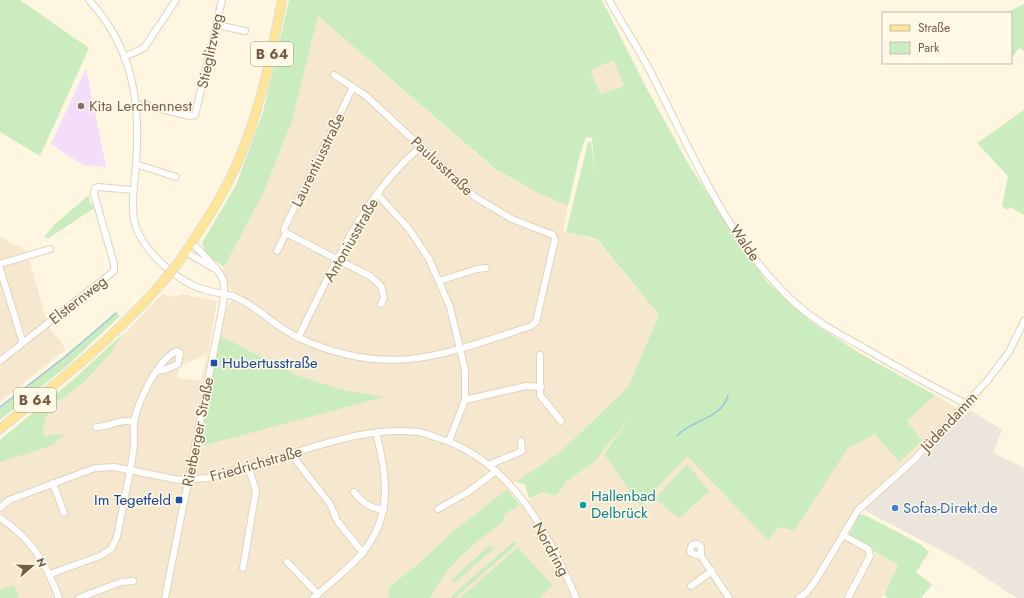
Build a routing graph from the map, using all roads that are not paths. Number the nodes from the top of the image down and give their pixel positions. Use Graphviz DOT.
graph roads {
  1 [pos="176,0"];
  2 [pos="222,0"];
  3 [pos="282,0"];
  4 [pos="609,0"];
  5 [pos="91,1"];
  6 [pos="216,26"];
  7 [pos="245,31"];
  8 [pos="124,57"];
  9 [pos="334,75"];
  10 [pos="354,88"];
  11 [pos="137,106"];
  12 [pos="417,144"];
  13 [pos="425,150"];
  14 [pos="416,151"];
  15 [pos="136,164"];
  16 [pos="176,177"];
  17 [pos="134,190"];
  18 [pos="377,194"];
  19 [pos="286,233"];
  20 [pos="192,243"];
  21 [pos="50,249"];
  22 [pos="277,251"];
  23 [pos="186,252"];
  24 [pos="338,259"];
  25 [pos="0,264"];
  26 [pos="214,268"];
  27 [pos="486,268"];
  28 [pos="0,269"];
  29 [pos="439,281"];
  30 [pos="224,294"];
  31 [pos="381,304"];
  32 [pos="1024,321"];
  33 [pos="298,338"];
  34 [pos="22,343"];
  35 [pos="461,349"];
  36 [pos="540,355"];
  37 [pos="0,361"];
  38 [pos="157,371"];
  39 [pos="540,387"];
  40 [pos="465,400"];
  41 [pos="967,404"];
  42 [pos="561,421"];
  43 [pos="134,422"];
  44 [pos="96,427"];
  45 [pos="0,429"];
  46 [pos="376,433"];
  47 [pos="449,441"];
  48 [pos="521,441"];
  49 [pos="291,454"];
  50 [pos="489,465"];
  51 [pos="248,466"];
  52 [pos="130,470"];
  53 [pos="496,471"];
  54 [pos="188,481"];
  55 [pos="53,483"];
  56 [pos="354,492"];
  57 [pos="0,508"];
  58 [pos="438,509"];
  59 [pos="384,510"];
  60 [pos="64,513"];
  61 [pos="0,518"];
  62 [pos="843,535"];
  63 [pos="363,553"];
  64 [pos="701,556"];
  65 [pos="287,562"];
  66 [pos="244,568"];
  67 [pos="712,571"];
  68 [pos="50,574"];
  69 [pos="133,581"];
  70 [pos="691,586"];
  71 [pos="316,596"];
  72 [pos="59,598"];
  73 [pos="79,598"];
  74 [pos="165,598"];
  75 [pos="576,598"];
  76 [pos="729,598"];
  77 [pos="799,598"];
  78 [pos="848,598"];
  1 -- 8 [label="street"];
  2 -- 6 [label="street, Stieglitzweg"];
  3 -- 20 [label="main road, B 64"];
  4 -- 41 [label="street, Walde"];
  5 -- 8 [label="street"];
  6 -- 7 [label="street"];
  6 -- 11 [label="street, Stieglitzweg"];
  8 -- 11 [label="street"];
  9 -- 10 [label="street, Paulusstraße"];
  10 -- 12 [label="street, Paulusstraße"];
  10 -- 19 [label="street, Laurentiusstraße"];
  11 -- 15 [label="street"];
  12 -- 13 [label="street, Paulusstraße"];
  12 -- 14 [label="street"];
  13 -- 14 [label="street"];
  13 -- 35 [label="street, Paulusstraße"];
  14 -- 18 [label="street, Antoniusstraße"];
  15 -- 16 [label="street"];
  15 -- 17 [label="street"];
  17 -- 30 [label="street"];
  17 -- 34 [label="street, Elsternweg"];
  18 -- 24 [label="street, Antoniusstraße"];
  18 -- 29 [label="street"];
  19 -- 22 [label="street, Laurentiusstraße"];
  19 -- 24 [label="street"];
  20 -- 23 [label="main road, B 64"];
  20 -- 26 [label="street, Rietberger Straße"];
  21 -- 25 [label="street"];
  23 -- 26 [label="street"];
  23 -- 45 [label="main road, B 64, bridge"];
  24 -- 31 [label="street"];
  24 -- 33 [label="street, Antoniusstraße"];
  26 -- 30 [label="street, Rietberger Straße"];
  27 -- 29 [label="street"];
  28 -- 34 [label="street"];
  29 -- 35 [label="street"];
  30 -- 33 [label="street"];
  30 -- 54 [label="street, Rietberger Straße"];
  32 -- 41 [label="street, Jüdendamm"];
  33 -- 35 [label="street"];
  34 -- 37 [label="street, Elsternweg"];
  35 -- 40 [label="street"];
  36 -- 39 [label="street"];
  38 -- 43 [label="street"];
  39 -- 40 [label="street"];
  39 -- 42 [label="street"];
  40 -- 47 [label="street"];
  41 -- 62 [label="street, Jüdendamm"];
  43 -- 44 [label="street"];
  43 -- 52 [label="street"];
  46 -- 47 [label="street, Friedrichstraße"];
  46 -- 49 [label="street, Friedrichstraße"];
  46 -- 59 [label="street"];
  47 -- 50 [label="street, Friedrichstraße"];
  48 -- 50 [label="street"];
  49 -- 51 [label="street, Friedrichstraße"];
  49 -- 63 [label="street"];
  50 -- 53 [label="street"];
  51 -- 54 [label="street, Friedrichstraße"];
  51 -- 66 [label="street"];
  52 -- 54 [label="street, Friedrichstraße"];
  52 -- 55 [label="street, Friedrichstraße"];
  52 -- 68 [label="street"];
  53 -- 58 [label="street"];
  53 -- 75 [label="street, Nordring"];
  54 -- 74 [label="street, Rietberger Straße"];
  55 -- 57 [label="street, Friedrichstraße"];
  55 -- 60 [label="street"];
  56 -- 59 [label="street"];
  59 -- 63 [label="street"];
  61 -- 68 [label="street"];
  62 -- 77 [label="street, Jüdendamm"];
  62 -- 78 [label="street"];
  63 -- 71 [label="street"];
  64 -- 67 [label="street"];
  65 -- 71 [label="street"];
  67 -- 70 [label="street"];
  67 -- 76 [label="street"];
  68 -- 72 [label="street"];
  69 -- 73 [label="street"];
}
